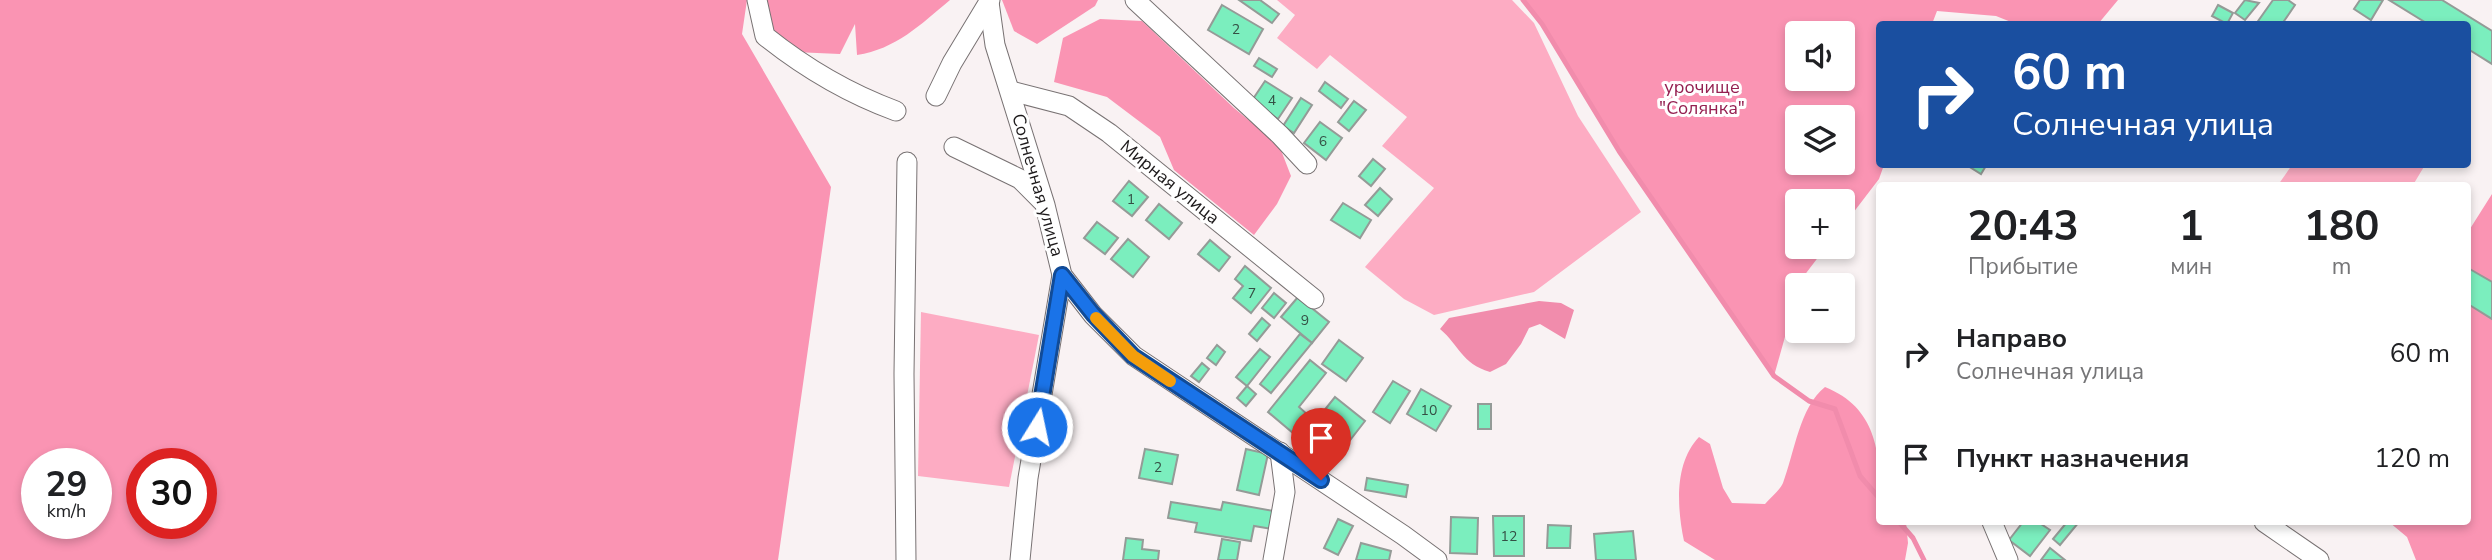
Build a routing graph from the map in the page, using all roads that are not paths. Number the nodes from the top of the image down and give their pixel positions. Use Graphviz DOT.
graph roads {
  1 [pos="757,0"];
  2 [pos="1135,0"];
  3 [pos="990,1"];
  4 [pos="1011,91"];
  5 [pos="936,96"];
  6 [pos="896,111"];
  7 [pos="954,147"];
  8 [pos="907,162"];
  9 [pos="1307,164"];
  10 [pos="1045,205"];
  11 [pos="1062,275"];
  12 [pos="1314,299"];
  13 [pos="1280,452"];
  14 [pos="1993,525"];
  15 [pos="2268,525"];
  16 [pos="906,560"];
  17 [pos="1020,560"];
  18 [pos="1273,560"];
  19 [pos="1437,560"];
  20 [pos="2008,560"];
  21 [pos="2319,560"];
  1 -- 6 [label="street"];
  2 -- 9 [label="street"];
  3 -- 4 [label="street, Солнечная улица"];
  3 -- 5 [label="street"];
  4 -- 10 [label="street, Солнечная улица"];
  4 -- 12 [label="street, Мирная улица"];
  7 -- 10 [label="street"];
  8 -- 16 [label="street"];
  10 -- 11 [label="street, Солнечная улица"];
  11 -- 13 [label="street, Солнечная улица"];
  11 -- 17 [label="street"];
  13 -- 18 [label="street"];
  13 -- 19 [label="street, Солнечная улица"];
  14 -- 20 [label="street"];
  15 -- 21 [label="street"];
}
